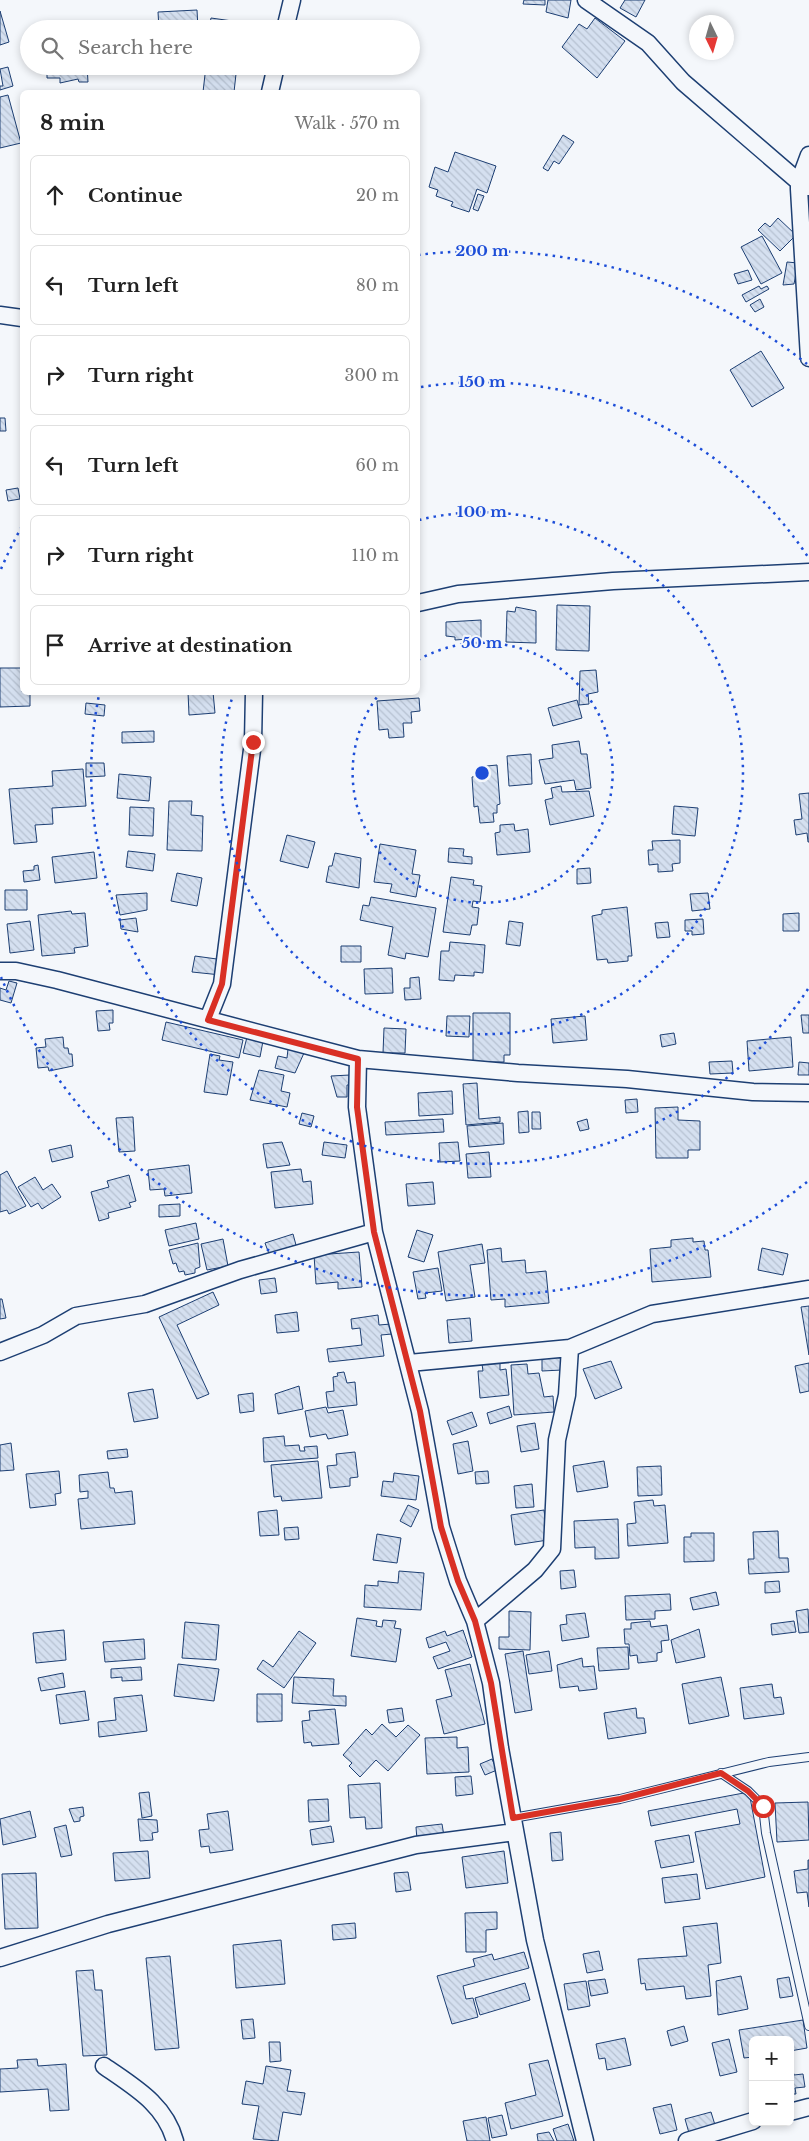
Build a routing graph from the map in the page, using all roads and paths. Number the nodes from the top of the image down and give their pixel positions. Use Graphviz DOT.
graph roads {
  1 [pos="292,0"];
  2 [pos="586,0"];
  3 [pos="287,20"];
  4 [pos="274,75"];
  5 [pos="270,90"];
  6 [pos="809,155"];
  7 [pos="804,184"];
  8 [pos="0,315"];
  9 [pos="20,318"];
  10 [pos="809,358"];
  11 [pos="809,572"];
  12 [pos="420,603"];
  13 [pos="254,695"];
  14 [pos="0,971"];
  15 [pos="208,1020"];
  16 [pos="358,1059"];
  17 [pos="809,1093"];
  18 [pos="374,1232"];
  19 [pos="809,1289"];
  20 [pos="570,1348"];
  21 [pos="0,1352"];
  22 [pos="409,1364"];
  23 [pos="475,1621"];
  24 [pos="809,1757"];
  25 [pos="721,1773"];
  26 [pos="514,1825"];
  27 [pos="0,1958"];
  28 [pos="809,2026"];
  29 [pos="104,2066"];
  30 [pos="809,2107"];
  31 [pos="794,2111"];
  32 [pos="749,2122"];
  33 [pos="174,2141"];
  34 [pos="585,2141"];
  35 [pos="688,2141"];
  1 -- 3 [label="street"];
  2 -- 7 [label="street"];
  4 -- 5 [label="street"];
  6 -- 7 [label="street"];
  7 -- 10 [label="street"];
  8 -- 9 [label="street"];
  11 -- 12 [label="street"];
  13 -- 15 [label="street"];
  14 -- 15 [label="street"];
  15 -- 16 [label="street"];
  16 -- 17 [label="street"];
  16 -- 18 [label="street"];
  18 -- 21 [label="street"];
  18 -- 22 [label="street"];
  19 -- 20 [label="street"];
  20 -- 22 [label="street"];
  20 -- 23 [label="street"];
  22 -- 23 [label="street"];
  23 -- 26 [label="street"];
  24 -- 25 [label="lane"];
  25 -- 26 [label="lane"];
  25 -- 28 [label="lane"];
  26 -- 27 [label="street"];
  26 -- 34 [label="street"];
  29 -- 33 [label="street"];
  30 -- 31 [label="street"];
  32 -- 35 [label="street"];
}
